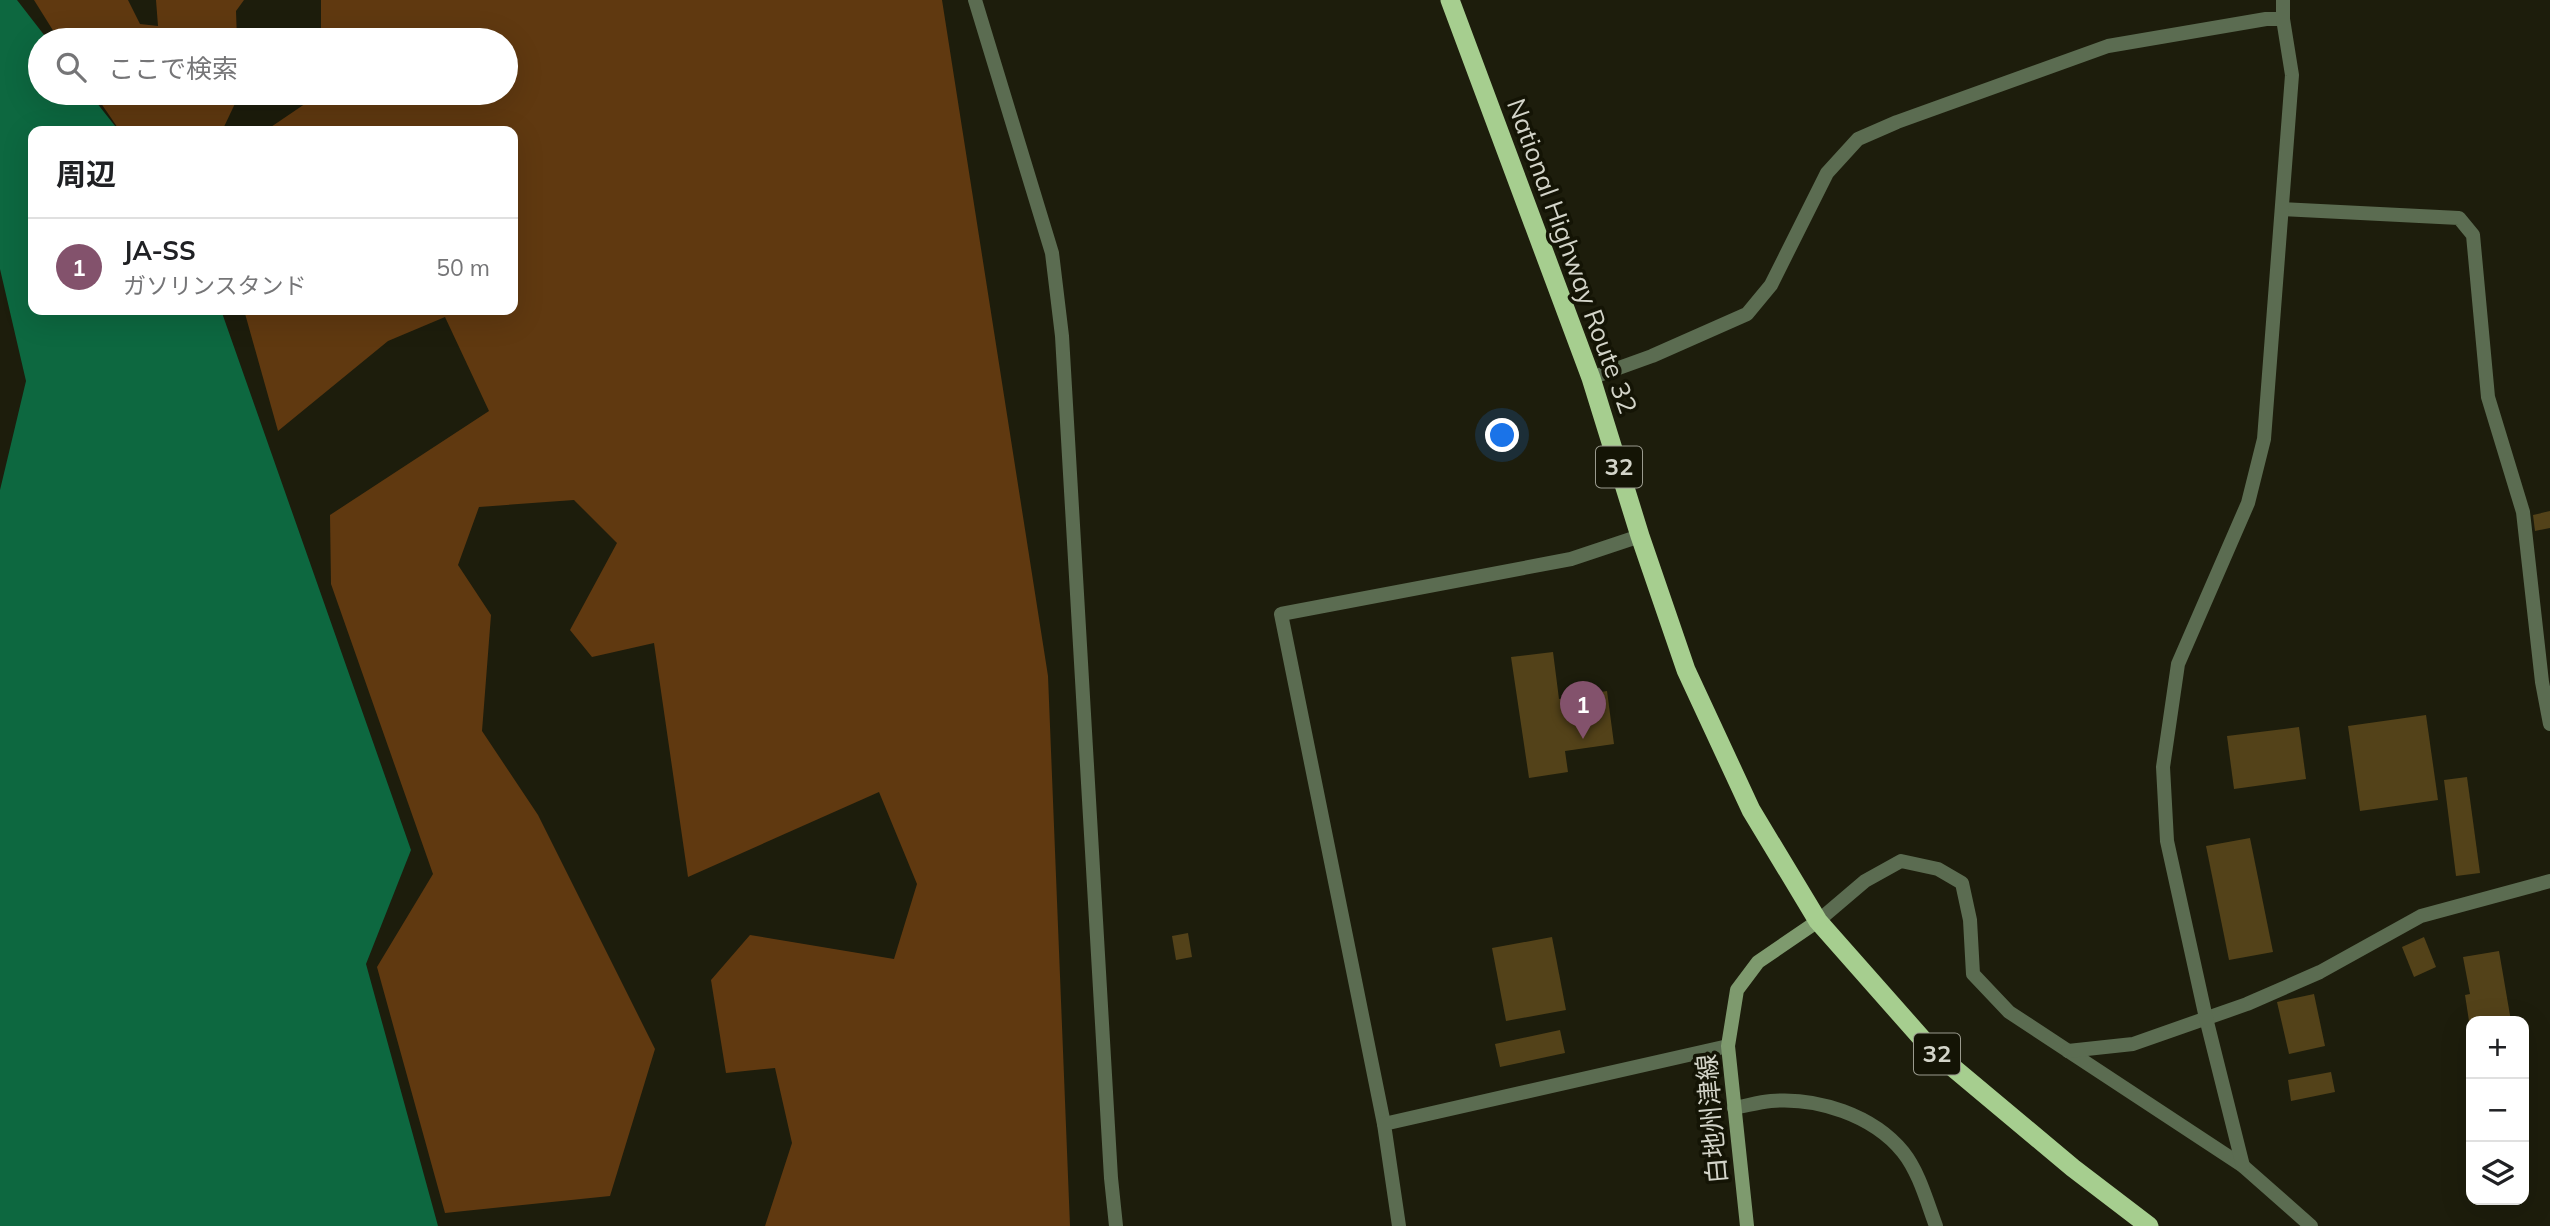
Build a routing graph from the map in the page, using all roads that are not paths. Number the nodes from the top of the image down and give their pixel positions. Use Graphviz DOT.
graph roads {
  1 [pos="975,0"];
  2 [pos="1450,0"];
  3 [pos="2283,0"];
  4 [pos="2283,19"];
  5 [pos="2282,209"];
  6 [pos="1591,378"];
  7 [pos="1640,536"];
  8 [pos="2550,724"];
  9 [pos="2550,881"];
  10 [pos="1818,921"];
  11 [pos="2206,1018"];
  12 [pos="1728,1046"];
  13 [pos="2068,1051"];
  14 [pos="1734,1108"];
  15 [pos="1384,1124"];
  16 [pos="2242,1166"];
  17 [pos="1116,1226"];
  18 [pos="1399,1226"];
  19 [pos="1747,1226"];
  20 [pos="1936,1226"];
  21 [pos="2149,1226"];
  22 [pos="2311,1226"];
  1 -- 17 [label="street"];
  2 -- 6 [label="highway, National Highway Route 32 / 32"];
  3 -- 4 [label="street"];
  4 -- 5 [label="street"];
  4 -- 6 [label="street"];
  5 -- 8 [label="street"];
  5 -- 11 [label="street"];
  6 -- 7 [label="highway, National Highway Route 32 / 32"];
  7 -- 10 [label="highway, National Highway Route 32 / 32"];
  7 -- 15 [label="street"];
  9 -- 11 [label="street"];
  10 -- 12 [label="main road, 白地州津線"];
  10 -- 13 [label="street"];
  10 -- 21 [label="highway, National Highway Route 32 / 32"];
  11 -- 13 [label="street"];
  11 -- 16 [label="street"];
  12 -- 14 [label="main road, 白地州津線"];
  12 -- 15 [label="street"];
  13 -- 16 [label="street"];
  14 -- 19 [label="main road, 白地州津線"];
  14 -- 20 [label="street"];
  15 -- 18 [label="street"];
  16 -- 22 [label="street"];
}
